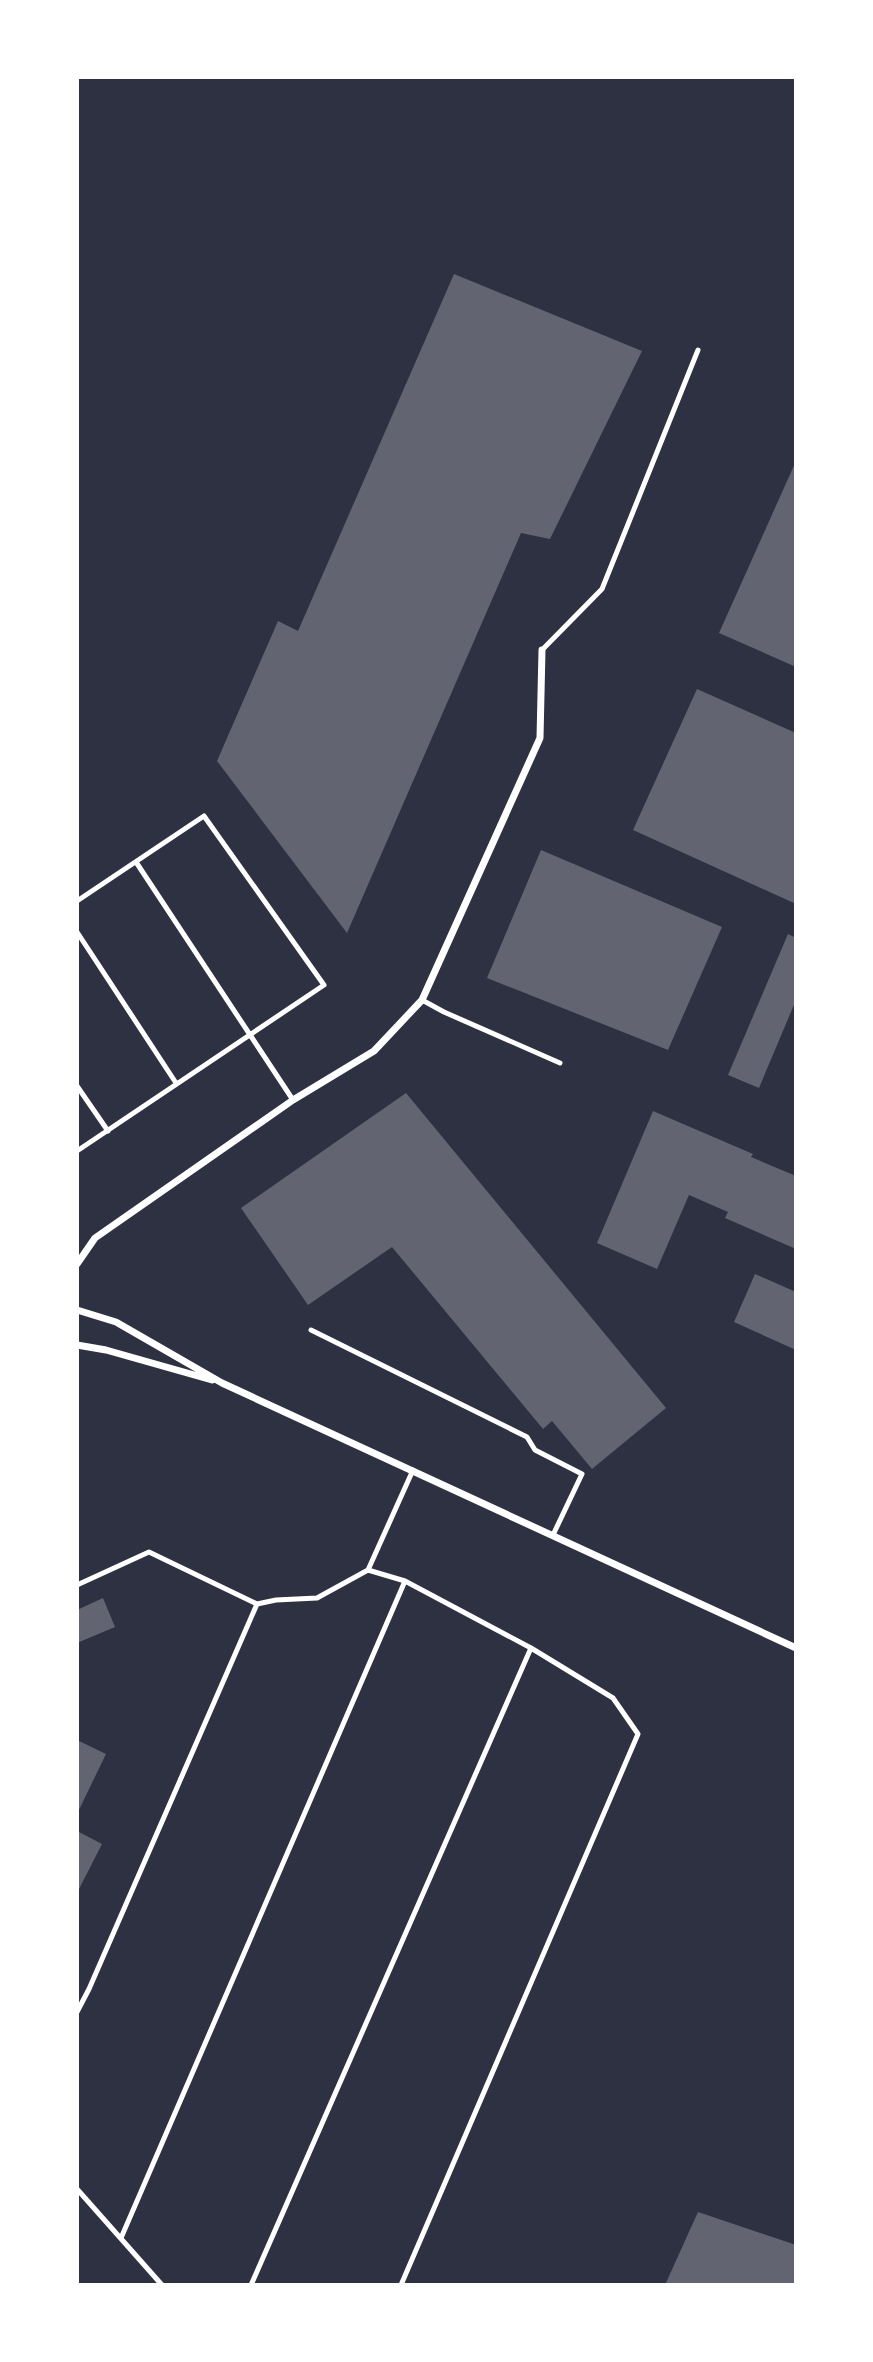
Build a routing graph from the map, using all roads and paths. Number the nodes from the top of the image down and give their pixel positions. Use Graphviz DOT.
graph roads {
  1 [pos="698,350"];
  2 [pos="541,650"];
  3 [pos="136,862"];
  4 [pos="78,899"];
  5 [pos="77,932"];
  6 [pos="422,1000"];
  7 [pos="248,1035"];
  8 [pos="560,1063"];
  9 [pos="176,1083"];
  10 [pos="77,1086"];
  11 [pos="293,1100"];
  12 [pos="108,1131"];
  13 [pos="77,1151"];
  14 [pos="77,1264"];
  15 [pos="77,1310"];
  16 [pos="311,1330"];
  17 [pos="77,1345"];
  18 [pos="222,1383"];
  19 [pos="414,1470"];
  20 [pos="553,1535"];
  21 [pos="368,1570"];
  22 [pos="405,1581"];
  23 [pos="77,1584"];
  24 [pos="257,1604"];
  25 [pos="531,1648"];
  26 [pos="796,1648"];
  27 [pos="77,2012"];
  28 [pos="77,2189"];
  29 [pos="121,2238"];
  30 [pos="162,2285"];
  31 [pos="251,2285"];
  32 [pos="401,2285"];
  1 -- 2 [label="lane"];
  2 -- 6 [label="street"];
  3 -- 4 [label="lane"];
  3 -- 7 [label="lane"];
  3 -- 7 [label="lane"];
  5 -- 9 [label="lane"];
  6 -- 8 [label="lane"];
  6 -- 11 [label="street"];
  7 -- 9 [label="lane"];
  7 -- 11 [label="lane"];
  9 -- 12 [label="lane"];
  10 -- 12 [label="lane"];
  11 -- 14 [label="street"];
  12 -- 13 [label="lane"];
  15 -- 18 [label="street"];
  16 -- 20 [label="lane"];
  17 -- 18 [label="street"];
  18 -- 19 [label="street"];
  19 -- 20 [label="street"];
  19 -- 21 [label="lane"];
  20 -- 26 [label="street"];
  21 -- 22 [label="lane"];
  21 -- 24 [label="lane"];
  22 -- 25 [label="lane"];
  22 -- 29 [label="lane"];
  23 -- 24 [label="lane"];
  24 -- 27 [label="lane"];
  25 -- 31 [label="lane"];
  25 -- 32 [label="lane"];
  28 -- 29 [label="lane"];
  29 -- 30 [label="lane"];
}
